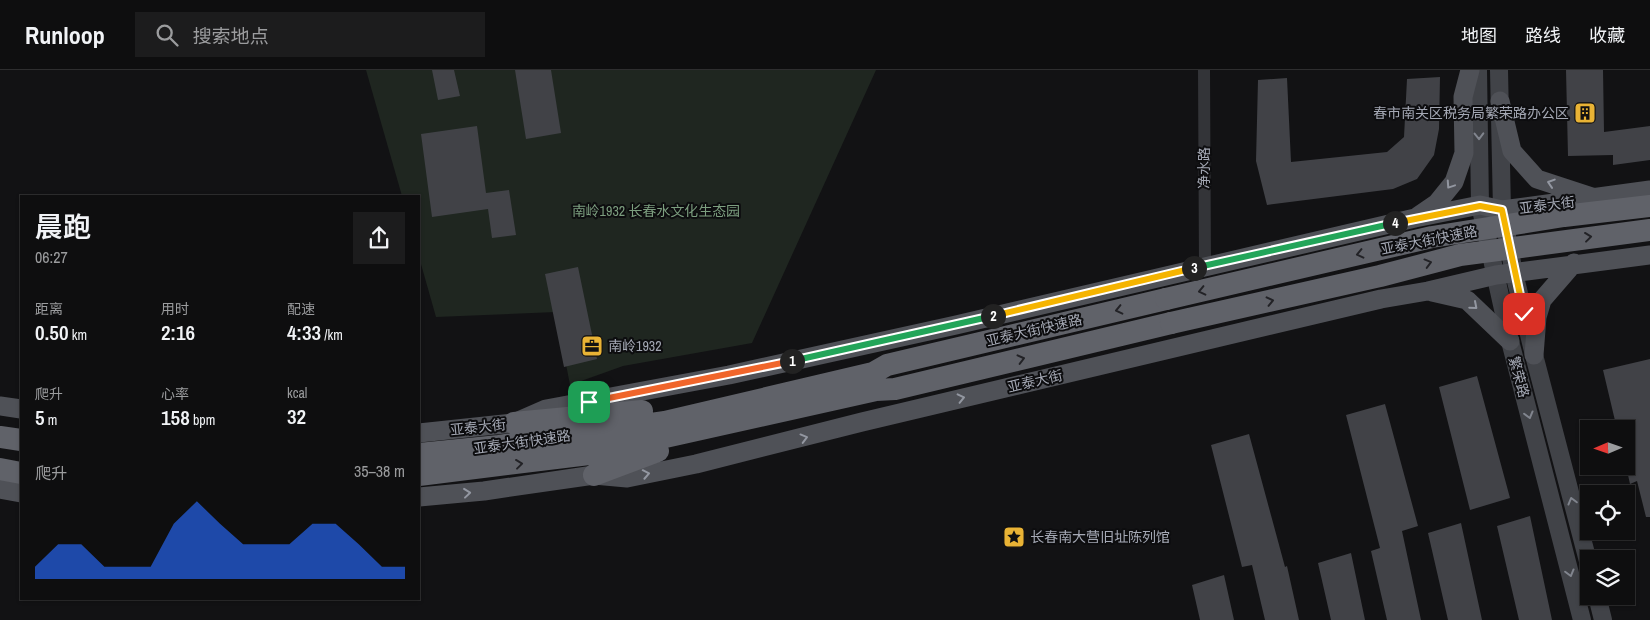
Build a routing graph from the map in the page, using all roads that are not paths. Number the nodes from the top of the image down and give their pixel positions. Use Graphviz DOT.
graph roads {
  1 [pos="1204,70"];
  2 [pos="1470,70"];
  3 [pos="1478,70"];
  4 [pos="1499,70"];
  5 [pos="1500,100"];
  6 [pos="1650,190"];
  7 [pos="1598,199"];
  8 [pos="1480,206"];
  9 [pos="1650,206"];
  10 [pos="1502,210"];
  11 [pos="1415,218"];
  12 [pos="1650,230"];
  13 [pos="1650,255"];
  14 [pos="1574,264"];
  15 [pos="1205,266"];
  16 [pos="1505,274"];
  17 [pos="1428,291"];
  18 [pos="1510,341"];
  19 [pos="1534,355"];
  20 [pos="887,365"];
  21 [pos="895,389"];
  22 [pos="0,406"];
  23 [pos="20,409"];
  24 [pos="514,423"];
  25 [pos="0,424"];
  26 [pos="20,428"];
  27 [pos="420,433"];
  28 [pos="0,437"];
  29 [pos="20,440"];
  30 [pos="420,454"];
  31 [pos="0,458"];
  32 [pos="20,461"];
  33 [pos="0,469"];
  34 [pos="20,473"];
  35 [pos="420,475"];
  36 [pos="594,475"];
  37 [pos="0,489"];
  38 [pos="20,493"];
  39 [pos="420,497"];
  40 [pos="1585,550"];
  41 [pos="1599,605"];
  42 [pos="1582,620"];
  43 [pos="1603,620"];
  1 -- 15 [label="street, 净水路"];
  2 -- 11 [label="main road, one-way"];
  3 -- 8 [label="main road, 繁荣路, one-way"];
  4 -- 5 [label="main road, 繁荣路"];
  7 -- 5 [label="main road, one-way"];
  5 -- 10 [label="main road, 繁荣路"];
  6 -- 7 [label="main road, 亚泰大街"];
  7 -- 10 [label="main road, 亚泰大街"];
  8 -- 10 [label="main road, 亚泰大街"];
  8 -- 11 [label="main road, 亚泰大街"];
  8 -- 16 [label="main road, 繁荣路"];
  9 -- 20 [label="highway, 亚泰大街快速路, one-way, bridge"];
  10 -- 16 [label="main road, 繁荣路"];
  11 -- 15 [label="main road, 亚泰大街"];
  21 -- 12 [label="highway, 亚泰大街快速路, one-way, bridge"];
  13 -- 14 [label="main road, 亚泰大街"];
  14 -- 16 [label="main road, 亚泰大街"];
  14 -- 19 [label="main road"];
  15 -- 24 [label="main road, 亚泰大街"];
  16 -- 17 [label="main road, 亚泰大街"];
  16 -- 18 [label="main road, 繁荣路"];
  16 -- 19 [label="main road, 繁荣路"];
  17 -- 18 [label="main road, one-way"];
  36 -- 17 [label="main road, 亚泰大街, one-way"];
  18 -- 42 [label="main road, 繁荣路, one-way"];
  40 -- 19 [label="main road, 繁荣路, one-way"];
  20 -- 24 [label="highway"];
  20 -- 30 [label="highway, 亚泰大街快速路"];
  35 -- 21 [label="highway, 亚泰大街快速路, one-way"];
  21 -- 36 [label="highway"];
  22 -- 23 [label="main road"];
  24 -- 27 [label="main road, 亚泰大街"];
  25 -- 26 [label="highway"];
  28 -- 29 [label="highway"];
  31 -- 32 [label="highway"];
  33 -- 34 [label="highway"];
  39 -- 36 [label="main road, 亚泰大街, one-way"];
  37 -- 38 [label="main road"];
  41 -- 43 [label="main road"];
}
